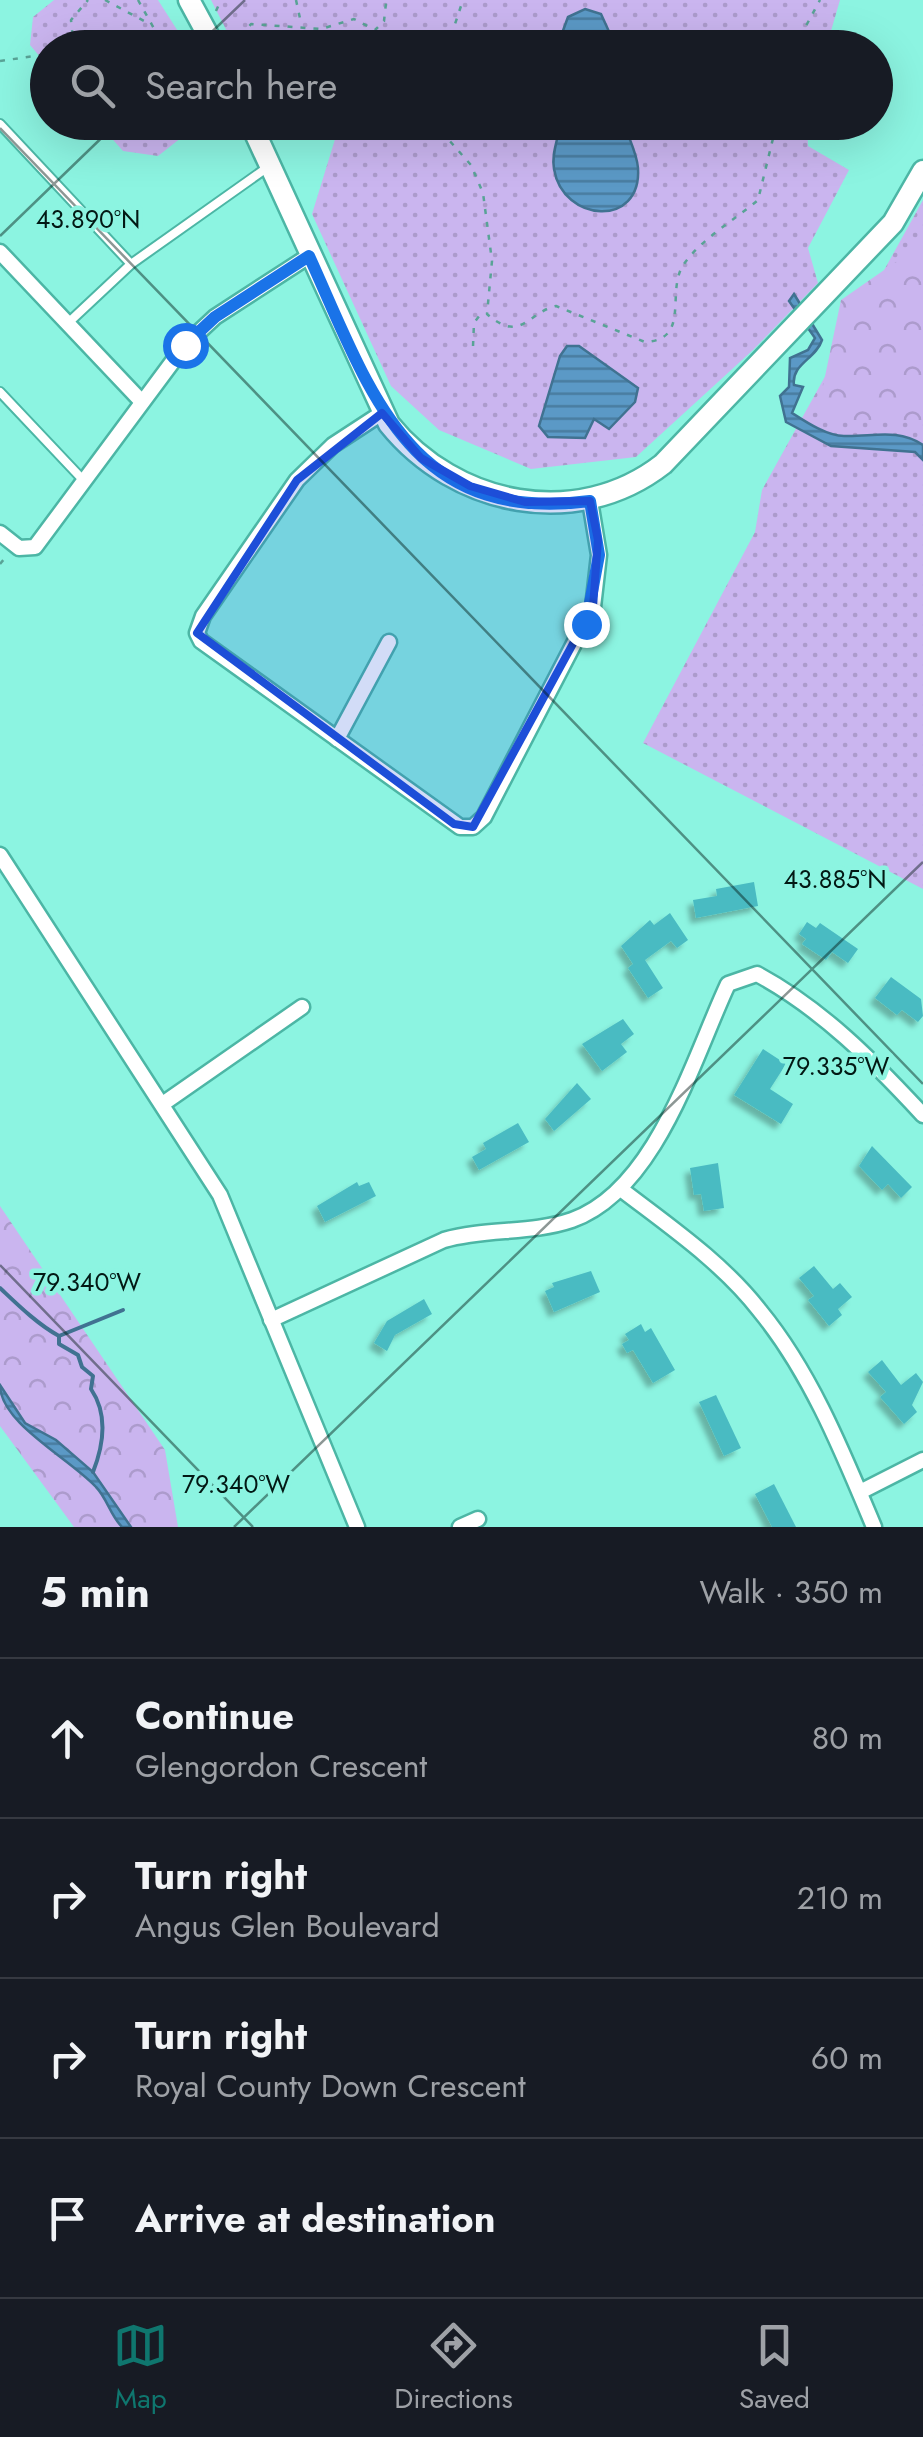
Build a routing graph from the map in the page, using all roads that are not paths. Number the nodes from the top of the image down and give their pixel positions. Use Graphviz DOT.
graph roads {
  1 [pos="189,0"];
  2 [pos="211,30"];
  3 [pos="0,124"];
  4 [pos="258,140"];
  5 [pos="270,166"];
  6 [pos="923,171"];
  7 [pos="0,252"];
  8 [pos="309,256"];
  9 [pos="132,264"];
  10 [pos="67,324"];
  11 [pos="0,392"];
  12 [pos="142,402"];
  13 [pos="382,413"];
  14 [pos="85,482"];
  15 [pos="590,501"];
  16 [pos="0,532"];
  17 [pos="389,642"];
  18 [pos="337,739"];
  19 [pos="0,855"];
  20 [pos="302,1007"];
  21 [pos="164,1103"];
  22 [pos="923,1115"];
  23 [pos="622,1190"];
  24 [pos="271,1320"];
  25 [pos="923,1460"];
  26 [pos="860,1492"];
  27 [pos="478,1520"];
  28 [pos="357,1527"];
  29 [pos="460,1527"];
  30 [pos="874,1527"];
  1 -- 2 [label="street"];
  3 -- 9 [label="lane"];
  4 -- 5 [label="street"];
  5 -- 8 [label="street"];
  5 -- 9 [label="lane"];
  6 -- 15 [label="street"];
  7 -- 10 [label="street"];
  8 -- 12 [label="street"];
  8 -- 13 [label="street"];
  9 -- 10 [label="lane"];
  10 -- 12 [label="street"];
  11 -- 14 [label="lane"];
  12 -- 14 [label="street"];
  13 -- 15 [label="street"];
  13 -- 18 [label="street"];
  14 -- 16 [label="street"];
  15 -- 18 [label="street"];
  17 -- 18 [label="street"];
  19 -- 21 [label="street"];
  20 -- 21 [label="street"];
  21 -- 24 [label="street"];
  22 -- 23 [label="street"];
  23 -- 24 [label="street"];
  23 -- 26 [label="street"];
  24 -- 28 [label="street"];
  25 -- 26 [label="street"];
  26 -- 30 [label="street"];
  27 -- 29 [label="street"];
}
